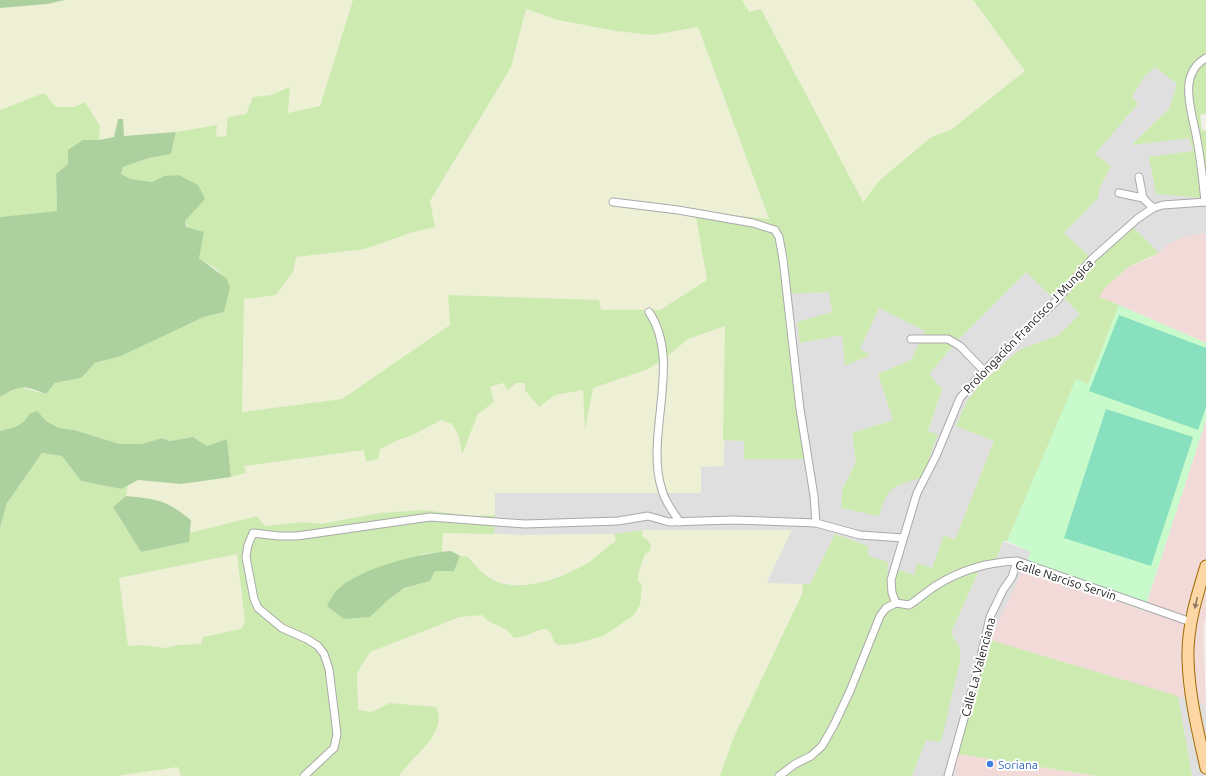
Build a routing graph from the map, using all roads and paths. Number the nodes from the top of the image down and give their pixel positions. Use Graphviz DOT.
graph roads {
  1 [pos="1206,58"];
  2 [pos="1139,177"];
  3 [pos="1119,193"];
  4 [pos="1144,198"];
  5 [pos="613,202"];
  6 [pos="1206,202"];
  7 [pos="1153,208"];
  8 [pos="649,312"];
  9 [pos="911,339"];
  10 [pos="984,371"];
  11 [pos="680,522"];
  12 [pos="816,523"];
  13 [pos="903,538"];
  14 [pos="1017,561"];
  15 [pos="1206,566"];
  16 [pos="896,603"];
  17 [pos="1191,622"];
  18 [pos="1206,768"];
  19 [pos="304,776"];
  20 [pos="779,776"];
  21 [pos="948,776"];
  1 -- 6 [label="street"];
  2 -- 4 [label="street"];
  3 -- 4 [label="street"];
  4 -- 7 [label="street"];
  5 -- 12 [label="street"];
  6 -- 7 [label="street, Prolongación Francisco J Mungica"];
  7 -- 10 [label="street, Prolongación Francisco J Mungica"];
  8 -- 11 [label="street"];
  9 -- 10 [label="street"];
  10 -- 13 [label="street, Prolongación Francisco J Mungica"];
  11 -- 12 [label="street"];
  11 -- 19 [label="street"];
  12 -- 13 [label="street"];
  13 -- 16 [label="street"];
  14 -- 16 [label="street, Calle Narciso Servin"];
  14 -- 17 [label="street, Calle Narciso Servin"];
  14 -- 21 [label="street, Calle La Valenciana"];
  15 -- 17 [label="main road, one-way"];
  16 -- 20 [label="street"];
  17 -- 18 [label="main road"];
}
